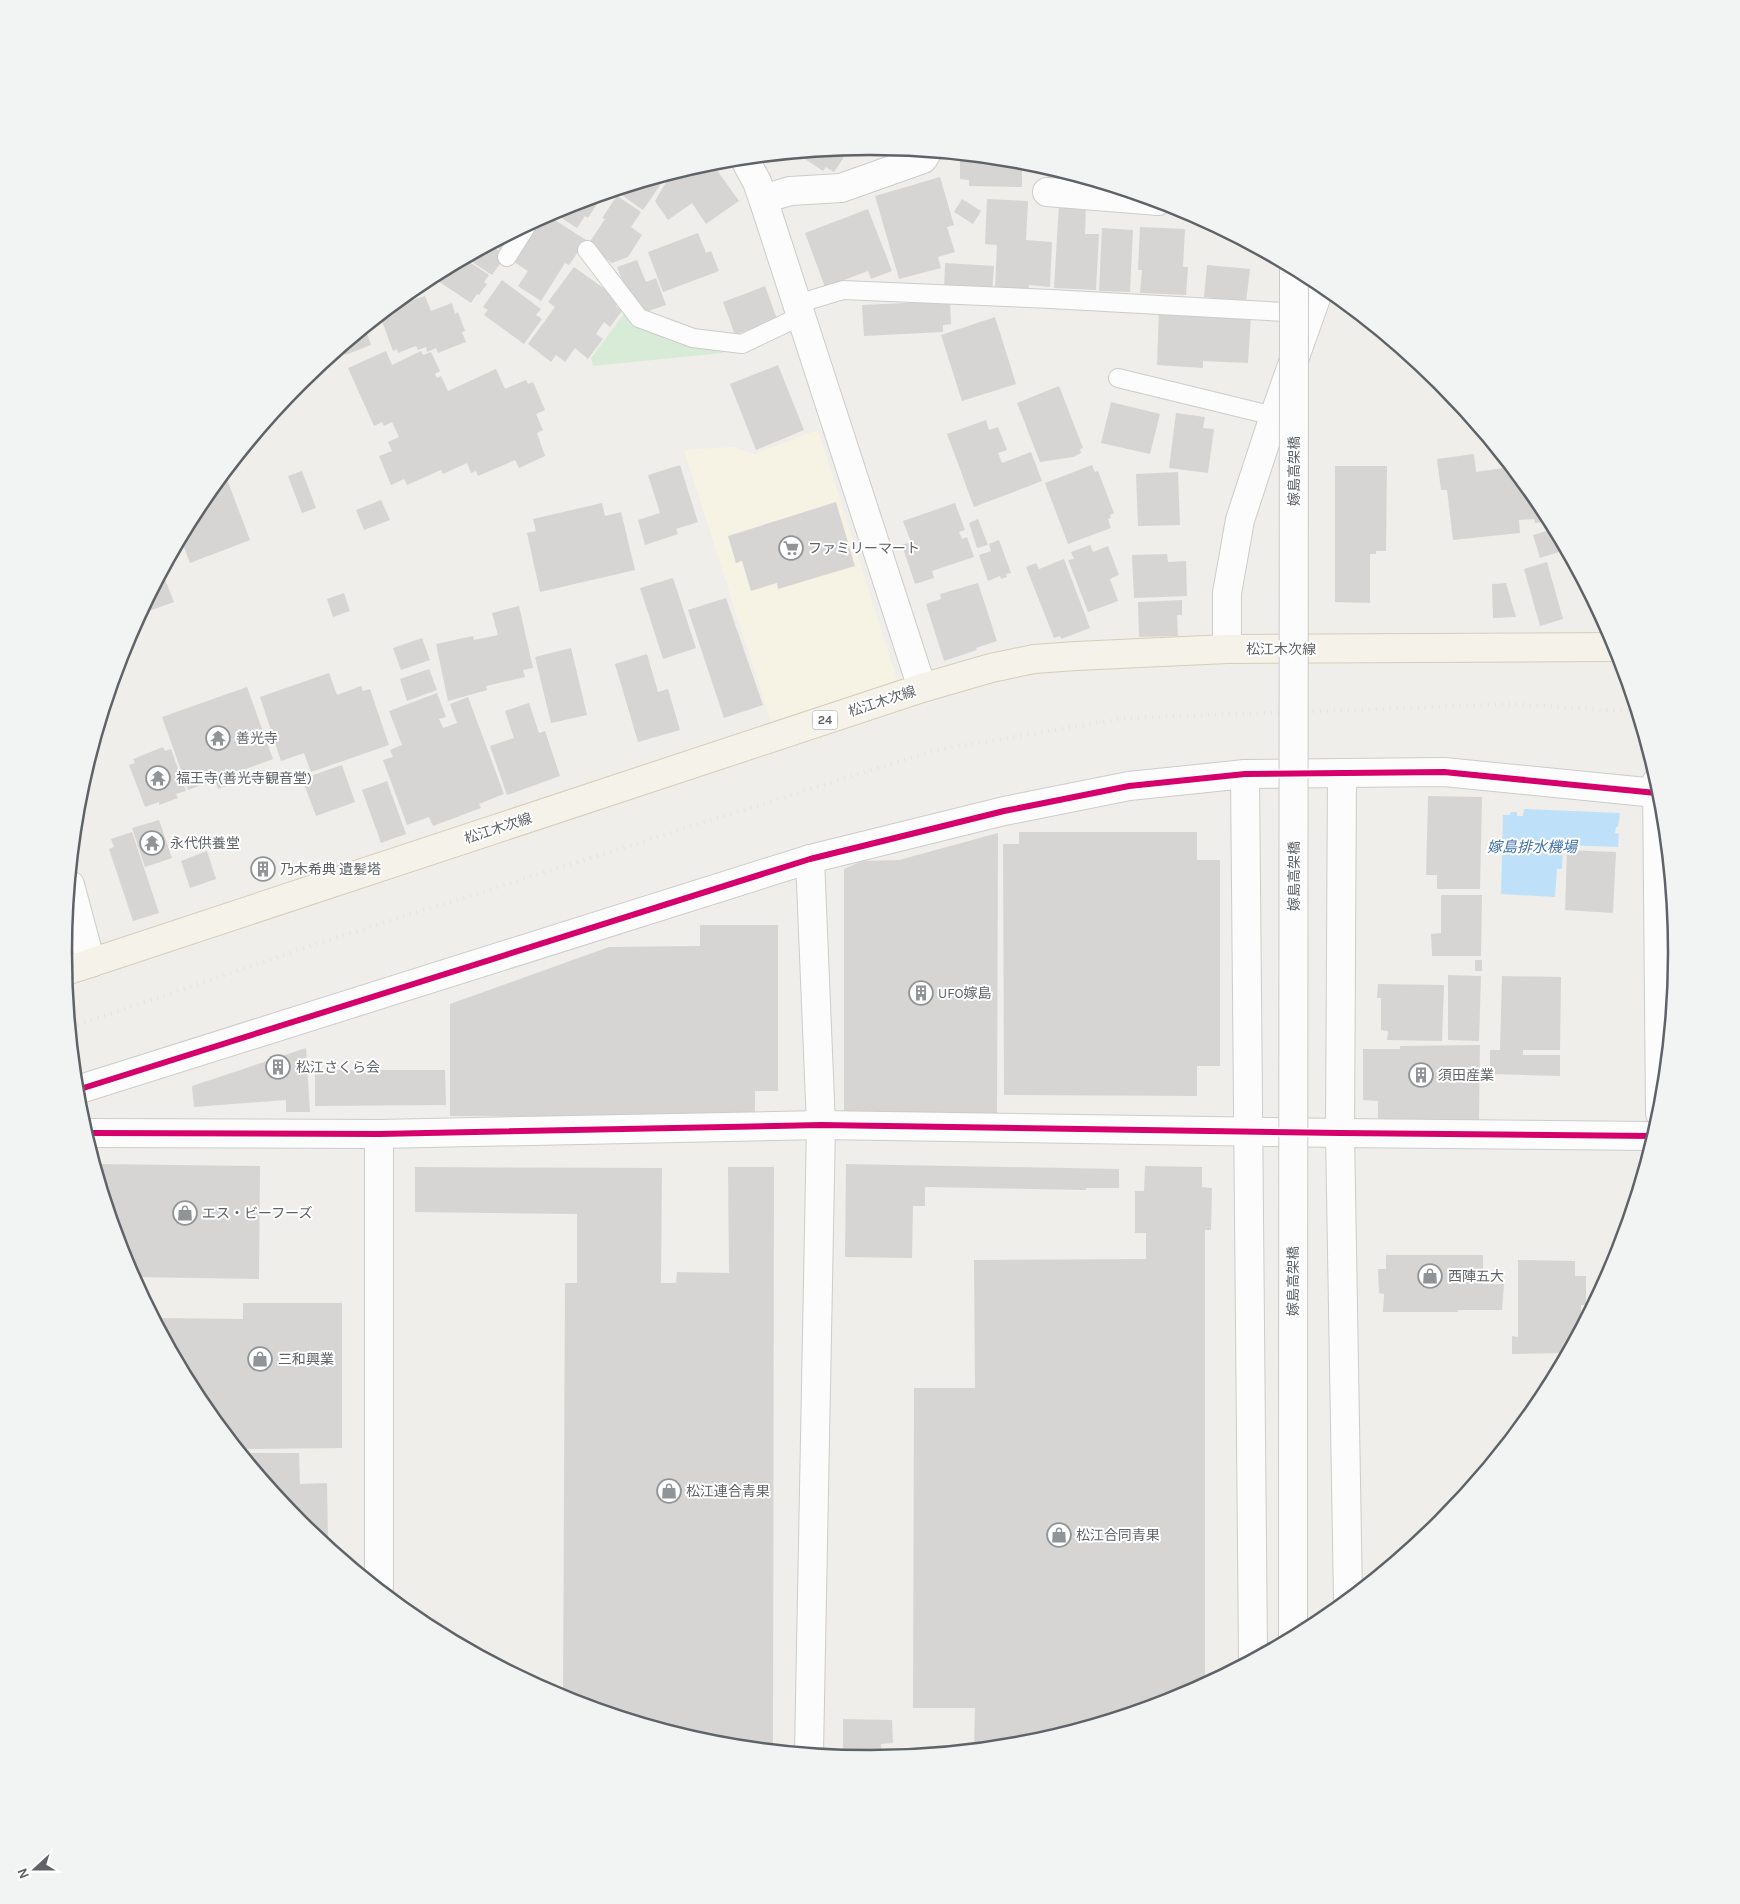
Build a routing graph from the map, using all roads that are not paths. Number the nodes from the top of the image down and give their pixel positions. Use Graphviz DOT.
graph roads {
  1 [pos="925,156"];
  2 [pos="747,164"];
  3 [pos="1047,192"];
  4 [pos="763,199"];
  5 [pos="1131,199"];
  6 [pos="521,235"];
  7 [pos="587,250"];
  8 [pos="507,257"];
  9 [pos="1294,277"];
  10 [pos="1318,292"];
  11 [pos="799,310"];
  12 [pos="1310,313"];
  13 [pos="1118,378"];
  14 [pos="1274,416"];
  15 [pos="1607,647"];
  16 [pos="1227,649"];
  17 [pos="922,688"];
  18 [pos="1245,774"];
  19 [pos="1342,774"];
  20 [pos="1650,787"];
  21 [pos="1656,822"];
  22 [pos="810,859"];
  23 [pos="74,899"];
  24 [pos="91,963"];
  25 [pos="73,969"];
  26 [pos="1659,1065"];
  27 [pos="84,1088"];
  28 [pos="821,1125"];
  29 [pos="1247,1131"];
  30 [pos="94,1133"];
  31 [pos="1340,1133"];
  32 [pos="379,1134"];
  33 [pos="1645,1136"];
  34 [pos="380,1581"];
  35 [pos="1348,1590"];
  36 [pos="1293,1628"];
  37 [pos="1253,1651"];
  38 [pos="809,1747"];
  1 -- 4 [label="street"];
  2 -- 4 [label="street"];
  3 -- 5 [label="street"];
  4 -- 11 [label="street"];
  6 -- 8 [label="lane"];
  7 -- 11 [label="lane"];
  9 -- 36 [label="street, 嫁島高架橋, bridge"];
  10 -- 12 [label="street"];
  11 -- 12 [label="lane"];
  11 -- 17 [label="street"];
  12 -- 14 [label="street"];
  13 -- 14 [label="lane"];
  14 -- 16 [label="street"];
  15 -- 16 [label="main road, 松江木次線 / 24"];
  16 -- 17 [label="main road, 松江木次線 / 24"];
  17 -- 24 [label="main road, 松江木次線 / 24"];
  18 -- 19 [label="street"];
  18 -- 22 [label="street"];
  18 -- 29 [label="street"];
  19 -- 20 [label="street"];
  19 -- 31 [label="street"];
  21 -- 26 [label="street"];
  22 -- 27 [label="street"];
  22 -- 28 [label="street"];
  23 -- 24 [label="street"];
  24 -- 25 [label="main road, 松江木次線 / 24"];
  28 -- 29 [label="street"];
  28 -- 32 [label="street"];
  28 -- 38 [label="street"];
  29 -- 31 [label="street"];
  29 -- 37 [label="street"];
  30 -- 32 [label="street"];
  31 -- 33 [label="street"];
  31 -- 35 [label="street"];
  32 -- 34 [label="street"];
}
